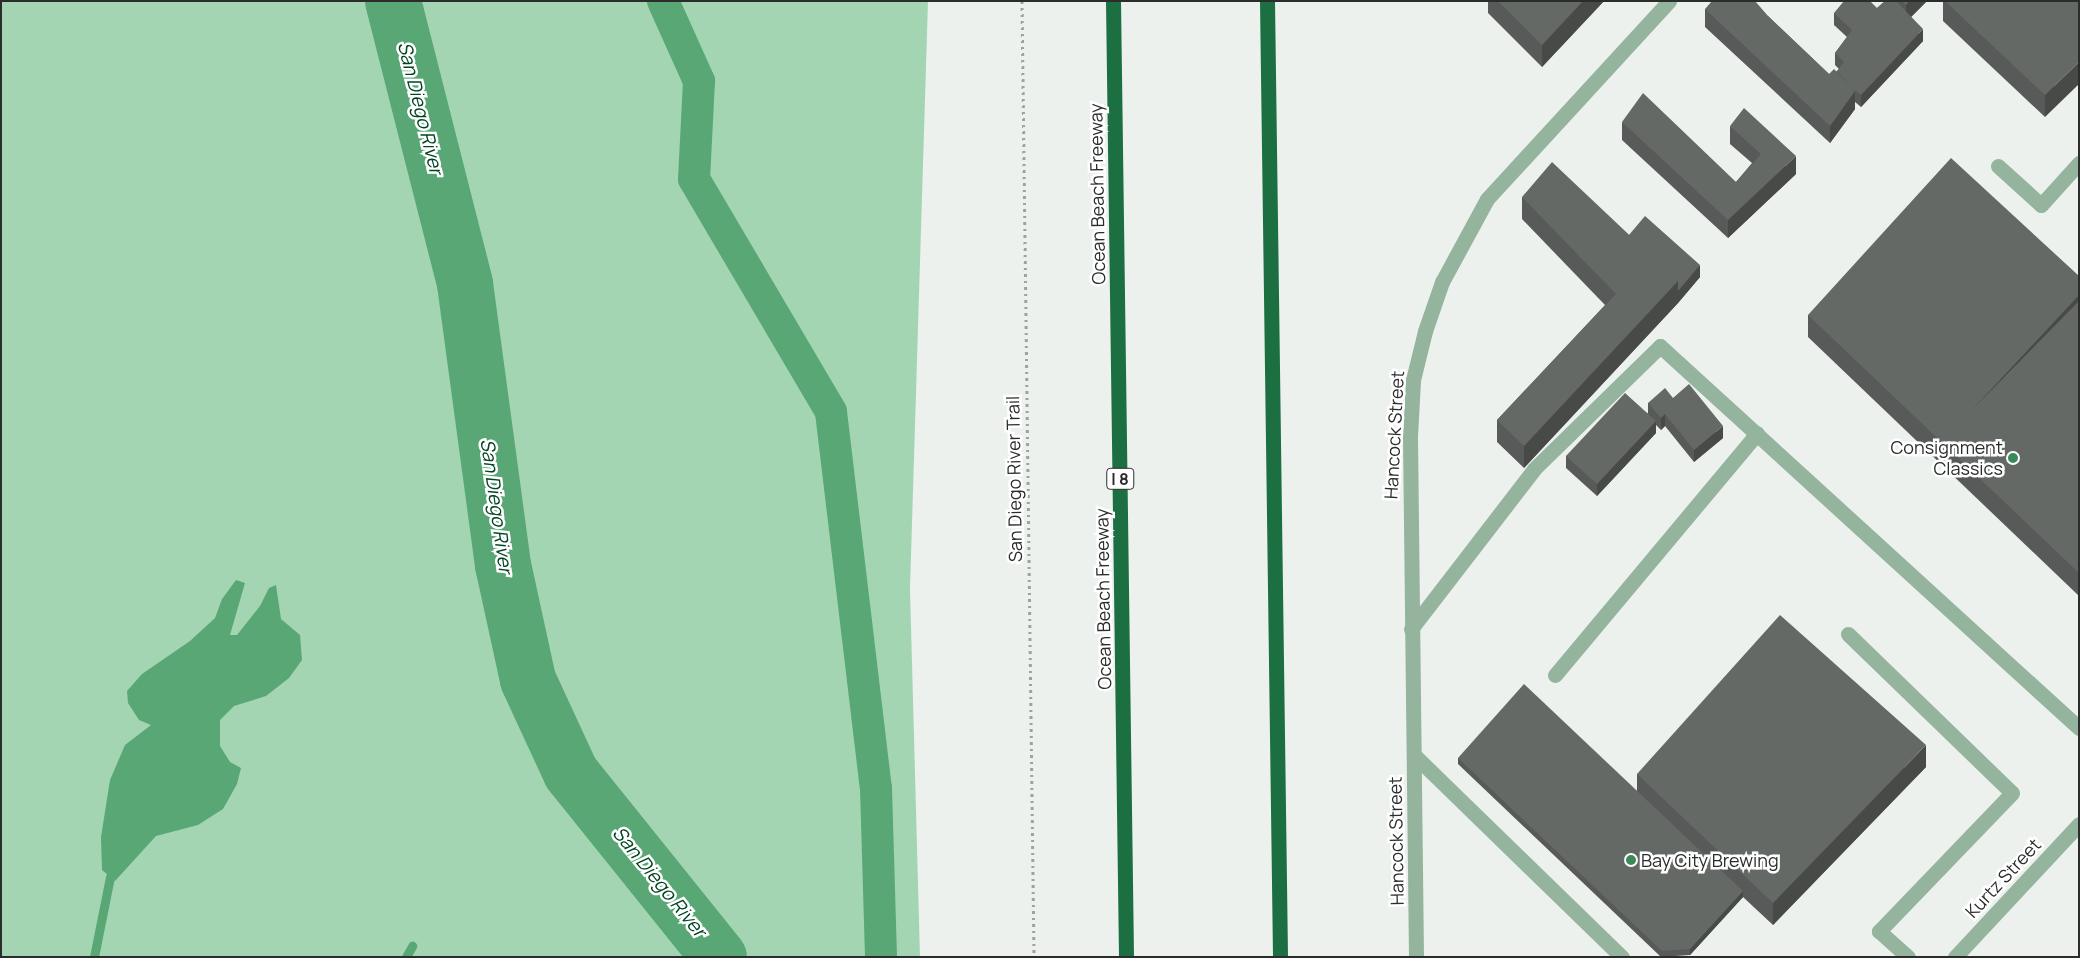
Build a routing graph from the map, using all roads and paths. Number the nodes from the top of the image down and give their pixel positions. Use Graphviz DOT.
graph roads {
  1 [pos="1022,1"];
  2 [pos="1113,1"];
  3 [pos="1267,1"];
  4 [pos="1669,1"];
  5 [pos="2079,162"];
  6 [pos="1998,166"];
  7 [pos="1757,433"];
  8 [pos="1410,629"];
  9 [pos="1848,634"];
  10 [pos="1555,675"];
  11 [pos="2079,728"];
  12 [pos="1414,755"];
  13 [pos="2079,824"];
  14 [pos="1034,957"];
  15 [pos="1126,957"];
  16 [pos="1280,957"];
  17 [pos="1416,957"];
  18 [pos="1622,957"];
  19 [pos="1908,957"];
  20 [pos="1955,957"];
  1 -- 14 [label="path, San Diego River Trail"];
  2 -- 15 [label="highway, Ocean Beach Freeway / I 8"];
  3 -- 16 [label="highway"];
  4 -- 8 [label="street, Hancock Street"];
  5 -- 6 [label="street"];
  7 -- 8 [label="street"];
  7 -- 10 [label="street"];
  7 -- 11 [label="street"];
  8 -- 12 [label="street, Hancock Street"];
  9 -- 19 [label="street"];
  12 -- 17 [label="street, Hancock Street"];
  12 -- 18 [label="street"];
  13 -- 20 [label="street, Kurtz Street"];
}
